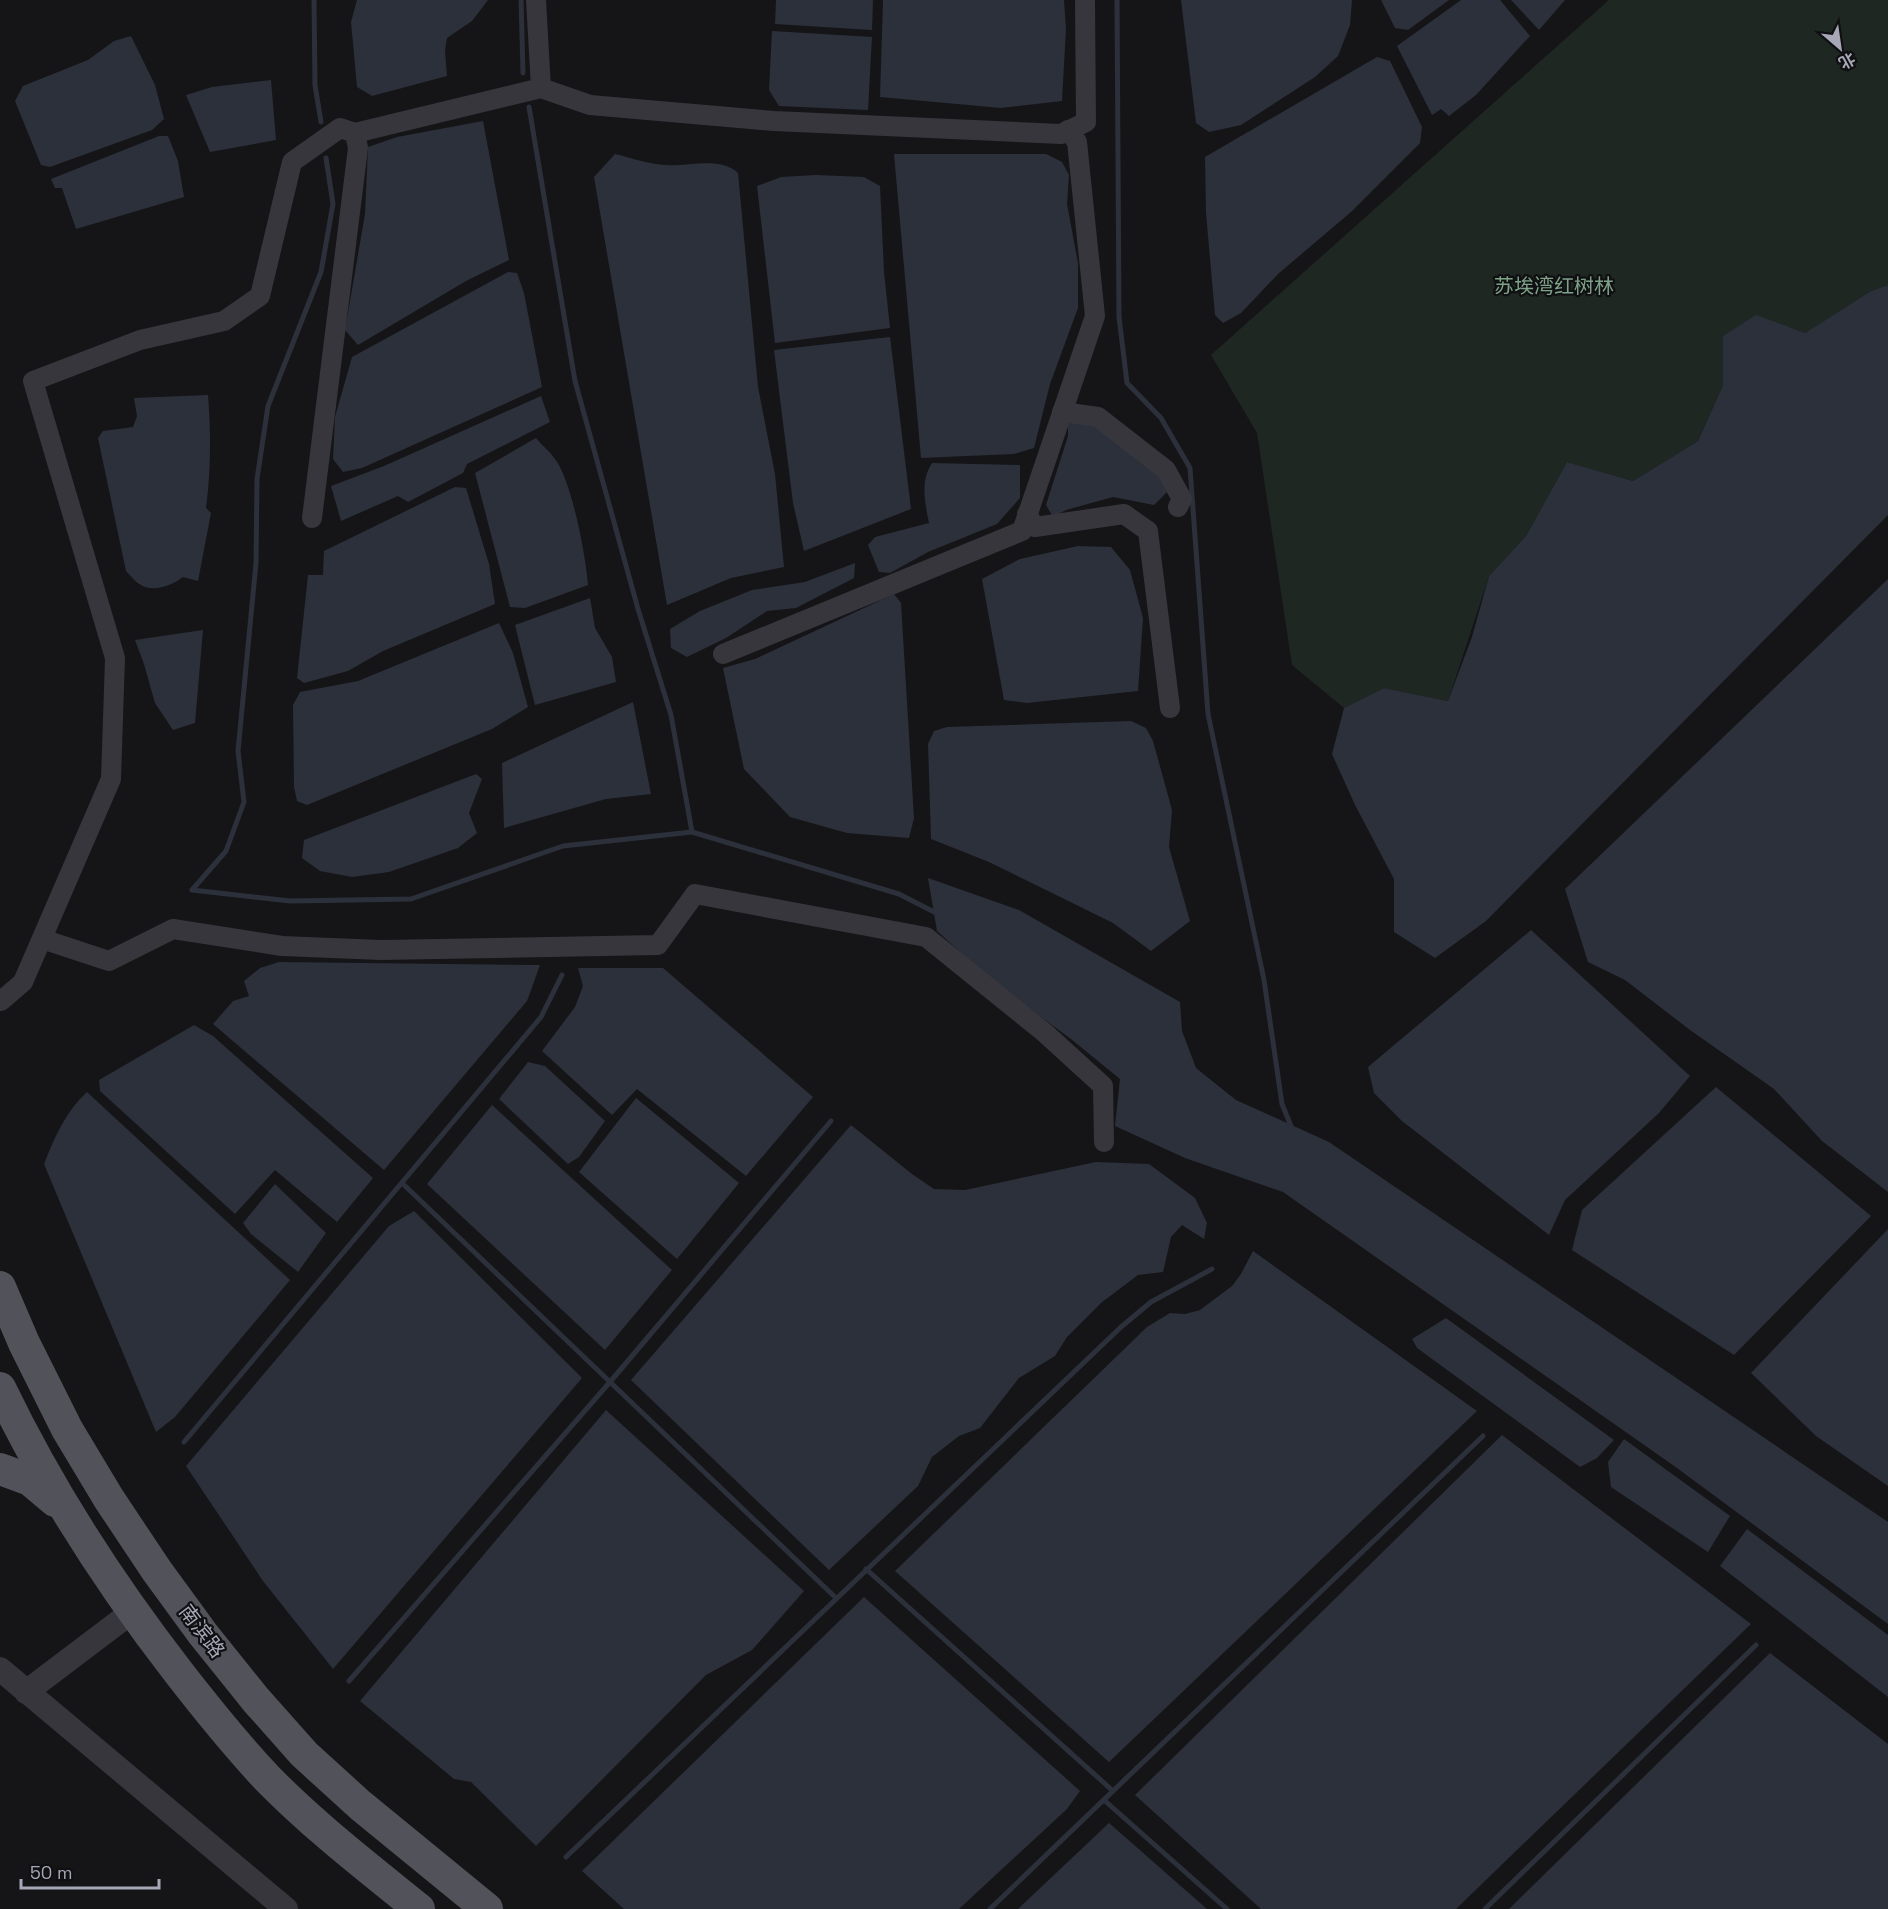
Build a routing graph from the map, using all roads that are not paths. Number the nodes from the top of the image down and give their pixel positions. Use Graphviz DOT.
graph roads {
  1 [pos="536,0"];
  2 [pos="1085,0"];
  3 [pos="541,88"];
  4 [pos="1068,130"];
  5 [pos="355,133"];
  6 [pos="1062,412"];
  7 [pos="1178,507"];
  8 [pos="1027,514"];
  9 [pos="312,518"];
  10 [pos="723,654"];
  11 [pos="1170,708"];
  12 [pos="42,939"];
  13 [pos="1,1001"];
  14 [pos="1104,1142"];
  15 [pos="0,1287"];
  16 [pos="38,1371"];
  17 [pos="0,1389"];
  18 [pos="60,1415"];
  19 [pos="12,1442"];
  20 [pos="0,1469"];
  21 [pos="64,1509"];
  22 [pos="133,1611"];
  23 [pos="0,1669"];
  24 [pos="27,1692"];
  25 [pos="286,1909"];
  26 [pos="419,1909"];
  27 [pos="487,1909"];
  1 -- 3 [label="street"];
  2 -- 4 [label="street"];
  3 -- 4 [label="street"];
  3 -- 5 [label="street"];
  4 -- 6 [label="street"];
  5 -- 9 [label="street"];
  5 -- 12 [label="street"];
  6 -- 7 [label="street"];
  6 -- 8 [label="street"];
  8 -- 10 [label="street"];
  8 -- 11 [label="street"];
  12 -- 13 [label="street"];
  12 -- 14 [label="street"];
  15 -- 16 [label="main road, 南滨路"];
  16 -- 17 [label="main road"];
  16 -- 18 [label="main road, 南滨路"];
  17 -- 19 [label="main road"];
  18 -- 19 [label="main road"];
  18 -- 27 [label="main road, 南滨路"];
  19 -- 21 [label="main road"];
  20 -- 21 [label="main road"];
  21 -- 22 [label="main road"];
  22 -- 24 [label="street"];
  22 -- 26 [label="main road"];
  23 -- 24 [label="street"];
  24 -- 25 [label="street"];
}
